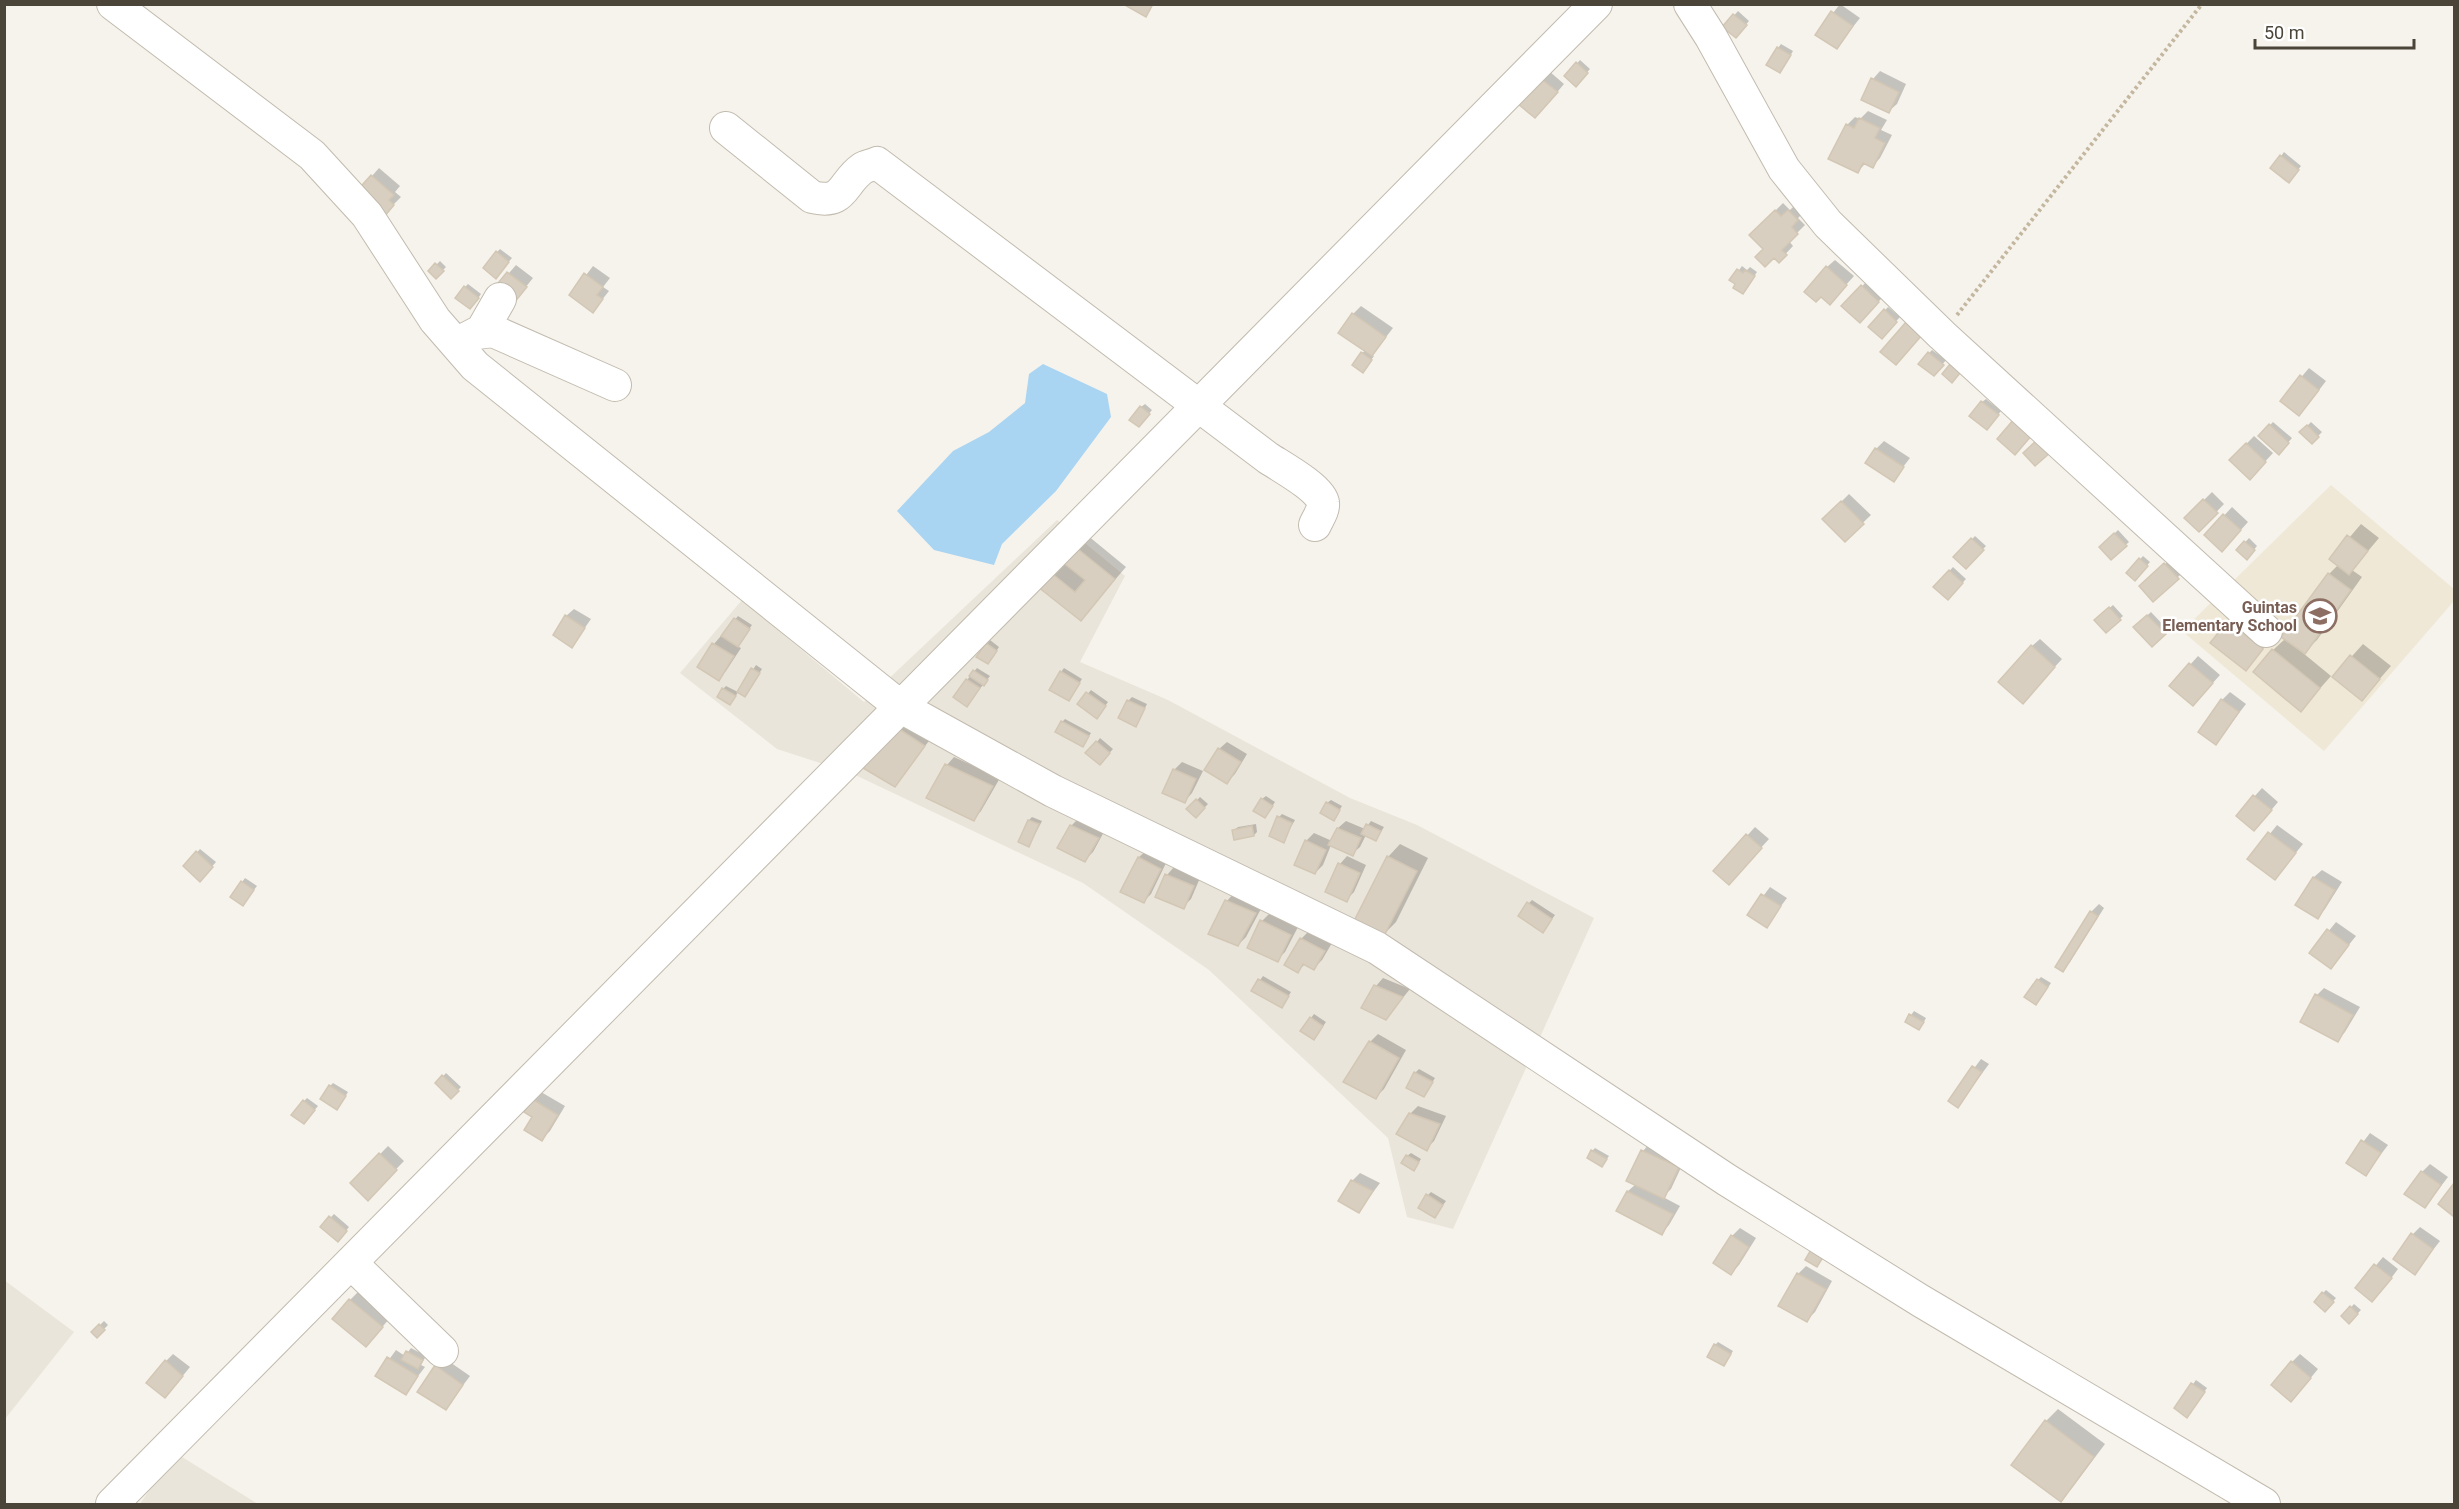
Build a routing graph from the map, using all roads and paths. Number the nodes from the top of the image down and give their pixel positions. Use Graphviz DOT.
graph roads {
  1 [pos="113,4"];
  2 [pos="1596,4"];
  3 [pos="1690,4"];
  4 [pos="2202,4"];
  5 [pos="726,128"];
  6 [pos="500,299"];
  7 [pos="1942,335"];
  8 [pos="468,338"];
  9 [pos="615,385"];
  10 [pos="1200,406"];
  11 [pos="1315,525"];
  12 [pos="2266,631"];
  13 [pos="901,708"];
  14 [pos="351,1263"];
  15 [pos="442,1351"];
  16 [pos="111,1504"];
  17 [pos="2264,1504"];
  1 -- 8 [label="street"];
  2 -- 10 [label="street"];
  3 -- 7 [label="street"];
  4 -- 7 [label="path"];
  5 -- 10 [label="street"];
  6 -- 8 [label="street"];
  7 -- 12 [label="street"];
  8 -- 9 [label="street"];
  8 -- 13 [label="street"];
  10 -- 11 [label="street"];
  10 -- 13 [label="street"];
  13 -- 14 [label="street"];
  13 -- 17 [label="street"];
  14 -- 15 [label="street"];
  14 -- 16 [label="street"];
}
